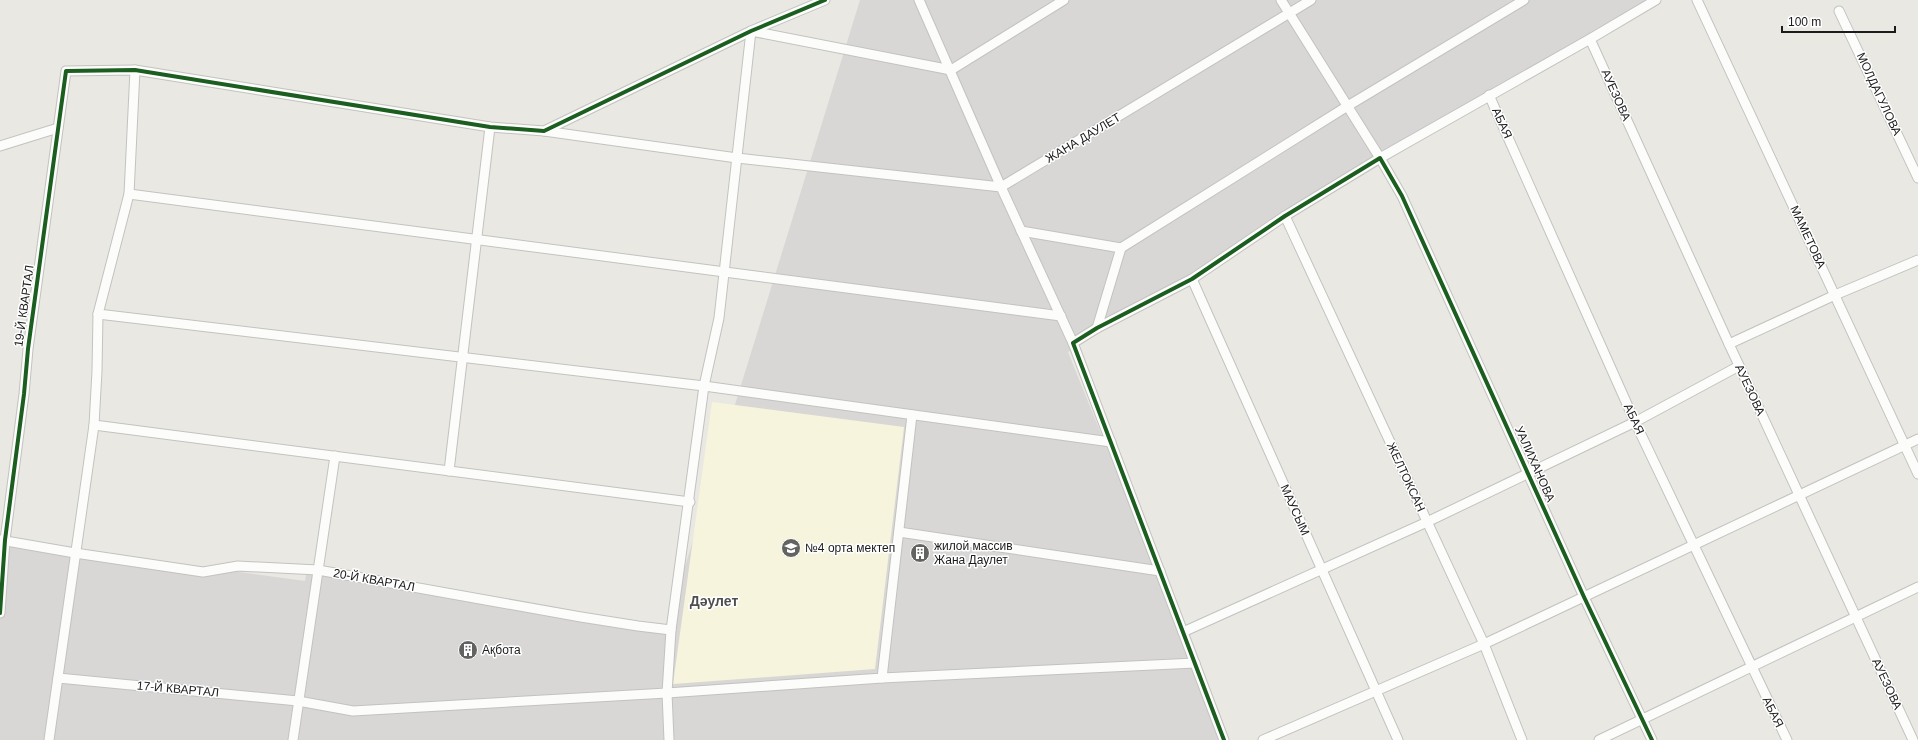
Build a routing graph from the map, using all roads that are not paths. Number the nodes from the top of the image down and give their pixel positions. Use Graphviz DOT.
graph roads {
  1 [pos="824,0"];
  2 [pos="919,0"];
  3 [pos="1064,0"];
  4 [pos="1281,0"];
  5 [pos="1311,0"];
  6 [pos="1524,0"];
  7 [pos="1656,0"];
  8 [pos="1697,0"];
  9 [pos="1839,11"];
  10 [pos="1289,14"];
  11 [pos="751,31"];
  12 [pos="1590,39"];
  13 [pos="135,70"];
  14 [pos="951,70"];
  15 [pos="1490,95"];
  16 [pos="1346,107"];
  17 [pos="58,128"];
  18 [pos="490,128"];
  19 [pos="544,131"];
  20 [pos="0,146"];
  21 [pos="737,158"];
  22 [pos="1380,158"];
  23 [pos="1918,178"];
  24 [pos="1001,187"];
  25 [pos="129,194"];
  26 [pos="1285,216"];
  27 [pos="1021,231"];
  28 [pos="477,239"];
  29 [pos="1121,248"];
  30 [pos="1918,260"];
  31 [pos="724,271"];
  32 [pos="1192,279"];
  33 [pos="1835,295"];
  34 [pos="98,314"];
  35 [pos="1061,316"];
  36 [pos="1097,328"];
  37 [pos="1073,343"];
  38 [pos="1729,344"];
  39 [pos="462,358"];
  40 [pos="1739,366"];
  41 [pos="704,386"];
  42 [pos="912,415"];
  43 [pos="1635,422"];
  44 [pos="94,425"];
  45 [pos="1918,439"];
  46 [pos="1111,442"];
  47 [pos="1904,445"];
  48 [pos="335,456"];
  49 [pos="449,471"];
  50 [pos="1528,473"];
  51 [pos="1918,474"];
  52 [pos="1798,495"];
  53 [pos="690,502"];
  54 [pos="1427,522"];
  55 [pos="899,532"];
  56 [pos="2,540"];
  57 [pos="1693,544"];
  58 [pos="76,553"];
  59 [pos="1321,569"];
  60 [pos="318,570"];
  61 [pos="1160,571"];
  62 [pos="1918,587"];
  63 [pos="1584,597"];
  64 [pos="0,613"];
  65 [pos="1856,617"];
  66 [pos="672,630"];
  67 [pos="1183,632"];
  68 [pos="1484,644"];
  69 [pos="1195,663"];
  70 [pos="1751,666"];
  71 [pos="58,678"];
  72 [pos="882,678"];
  73 [pos="1376,691"];
  74 [pos="667,693"];
  75 [pos="298,701"];
  76 [pos="1642,719"];
  77 [pos="1912,738"];
  78 [pos="49,740"];
  79 [pos="293,740"];
  80 [pos="669,740"];
  81 [pos="1224,740"];
  82 [pos="1264,740"];
  83 [pos="1398,740"];
  84 [pos="1522,740"];
  85 [pos="1599,740"];
  86 [pos="1652,740"];
  87 [pos="1787,740"];
  1 -- 11 [label="street"];
  2 -- 14 [label="street"];
  3 -- 14 [label="street"];
  4 -- 10 [label="street, УАЛИХАНОВА"];
  5 -- 10 [label="street, ЖАНА ДАУЛЕТ"];
  6 -- 16 [label="street"];
  7 -- 12 [label="street"];
  8 -- 33 [label="street, МАМЕТОВА"];
  9 -- 23 [label="street, МОЛДАГУЛОВА"];
  10 -- 16 [label="street, УАЛИХАНОВА"];
  10 -- 24 [label="street, ЖАНА ДАУЛЕТ"];
  11 -- 14 [label="street"];
  11 -- 19 [label="street"];
  11 -- 21 [label="street"];
  12 -- 15 [label="street"];
  12 -- 38 [label="street, АУЕЗОВА"];
  13 -- 17 [label="street, 19-Й КВАРТАЛ"];
  13 -- 18 [label="street"];
  13 -- 25 [label="street"];
  14 -- 24 [label="street"];
  15 -- 22 [label="street"];
  15 -- 43 [label="street, АБАЯ"];
  16 -- 22 [label="street, УАЛИХАНОВА"];
  16 -- 29 [label="street"];
  17 -- 20 [label="street"];
  17 -- 56 [label="street, 19-Й КВАРТАЛ"];
  18 -- 19 [label="street"];
  18 -- 28 [label="street"];
  19 -- 21 [label="street"];
  21 -- 24 [label="street"];
  21 -- 31 [label="street"];
  22 -- 26 [label="street"];
  22 -- 50 [label="street, УАЛИХАНОВА"];
  24 -- 27 [label="street"];
  25 -- 28 [label="street"];
  25 -- 34 [label="street"];
  26 -- 32 [label="street"];
  26 -- 54 [label="street, ЖЕЛТОКСАН"];
  27 -- 29 [label="street"];
  27 -- 35 [label="street"];
  28 -- 31 [label="street"];
  28 -- 39 [label="street"];
  29 -- 36 [label="street"];
  30 -- 33 [label="street"];
  31 -- 35 [label="street"];
  31 -- 41 [label="street"];
  32 -- 36 [label="street"];
  32 -- 59 [label="street, МАУСЫМ"];
  33 -- 38 [label="street"];
  33 -- 47 [label="street, МАМЕТОВА"];
  34 -- 39 [label="street"];
  34 -- 44 [label="street"];
  35 -- 37 [label="street"];
  36 -- 37 [label="street"];
  37 -- 46 [label="street"];
  38 -- 40 [label="street, АУЕЗОВА"];
  39 -- 41 [label="street"];
  39 -- 49 [label="street"];
  40 -- 43 [label="street"];
  40 -- 52 [label="street, АУЕЗОВА"];
  41 -- 42 [label="street"];
  41 -- 53 [label="street"];
  42 -- 46 [label="street"];
  42 -- 55 [label="street"];
  43 -- 50 [label="street"];
  43 -- 57 [label="street, АБАЯ"];
  44 -- 48 [label="street"];
  44 -- 58 [label="street"];
  45 -- 47 [label="street"];
  46 -- 61 [label="street"];
  47 -- 51 [label="street, МАМЕТОВА"];
  47 -- 52 [label="street"];
  48 -- 49 [label="street"];
  48 -- 60 [label="street"];
  49 -- 53 [label="street"];
  50 -- 54 [label="street"];
  50 -- 63 [label="street, УАЛИХАНОВА"];
  52 -- 57 [label="street"];
  52 -- 65 [label="street, АУЕЗОВА"];
  53 -- 66 [label="street"];
  54 -- 59 [label="street"];
  54 -- 68 [label="street, ЖЕЛТОКСАН"];
  55 -- 61 [label="street"];
  55 -- 72 [label="street"];
  56 -- 58 [label="street, 20-Й КВАРТАЛ"];
  56 -- 64 [label="street, 19-Й КВАРТАЛ"];
  57 -- 63 [label="street"];
  57 -- 70 [label="street, АБАЯ"];
  58 -- 60 [label="street, 20-Й КВАРТАЛ"];
  58 -- 71 [label="street"];
  59 -- 67 [label="street"];
  59 -- 73 [label="street, МАУСЫМ"];
  60 -- 66 [label="street, 20-Й КВАРТАЛ"];
  60 -- 75 [label="street"];
  61 -- 67 [label="street"];
  62 -- 65 [label="street"];
  63 -- 68 [label="street"];
  63 -- 76 [label="street, УАЛИХАНОВА"];
  65 -- 70 [label="street"];
  65 -- 77 [label="street, АУЕЗОВА"];
  66 -- 74 [label="street"];
  67 -- 69 [label="street"];
  68 -- 73 [label="street"];
  68 -- 84 [label="street, ЖЕЛТОКСАН"];
  69 -- 72 [label="street, 17-Й КВАРТАЛ"];
  69 -- 81 [label="street"];
  70 -- 76 [label="street"];
  70 -- 87 [label="street, АБАЯ"];
  71 -- 75 [label="street, 17-Й КВАРТАЛ"];
  71 -- 78 [label="street"];
  72 -- 74 [label="street, 17-Й КВАРТАЛ"];
  73 -- 82 [label="street"];
  73 -- 83 [label="street, МАУСЫМ"];
  74 -- 75 [label="street, 17-Й КВАРТАЛ"];
  74 -- 80 [label="street"];
  75 -- 79 [label="street"];
  76 -- 85 [label="street"];
  76 -- 86 [label="street, УАЛИХАНОВА"];
}
